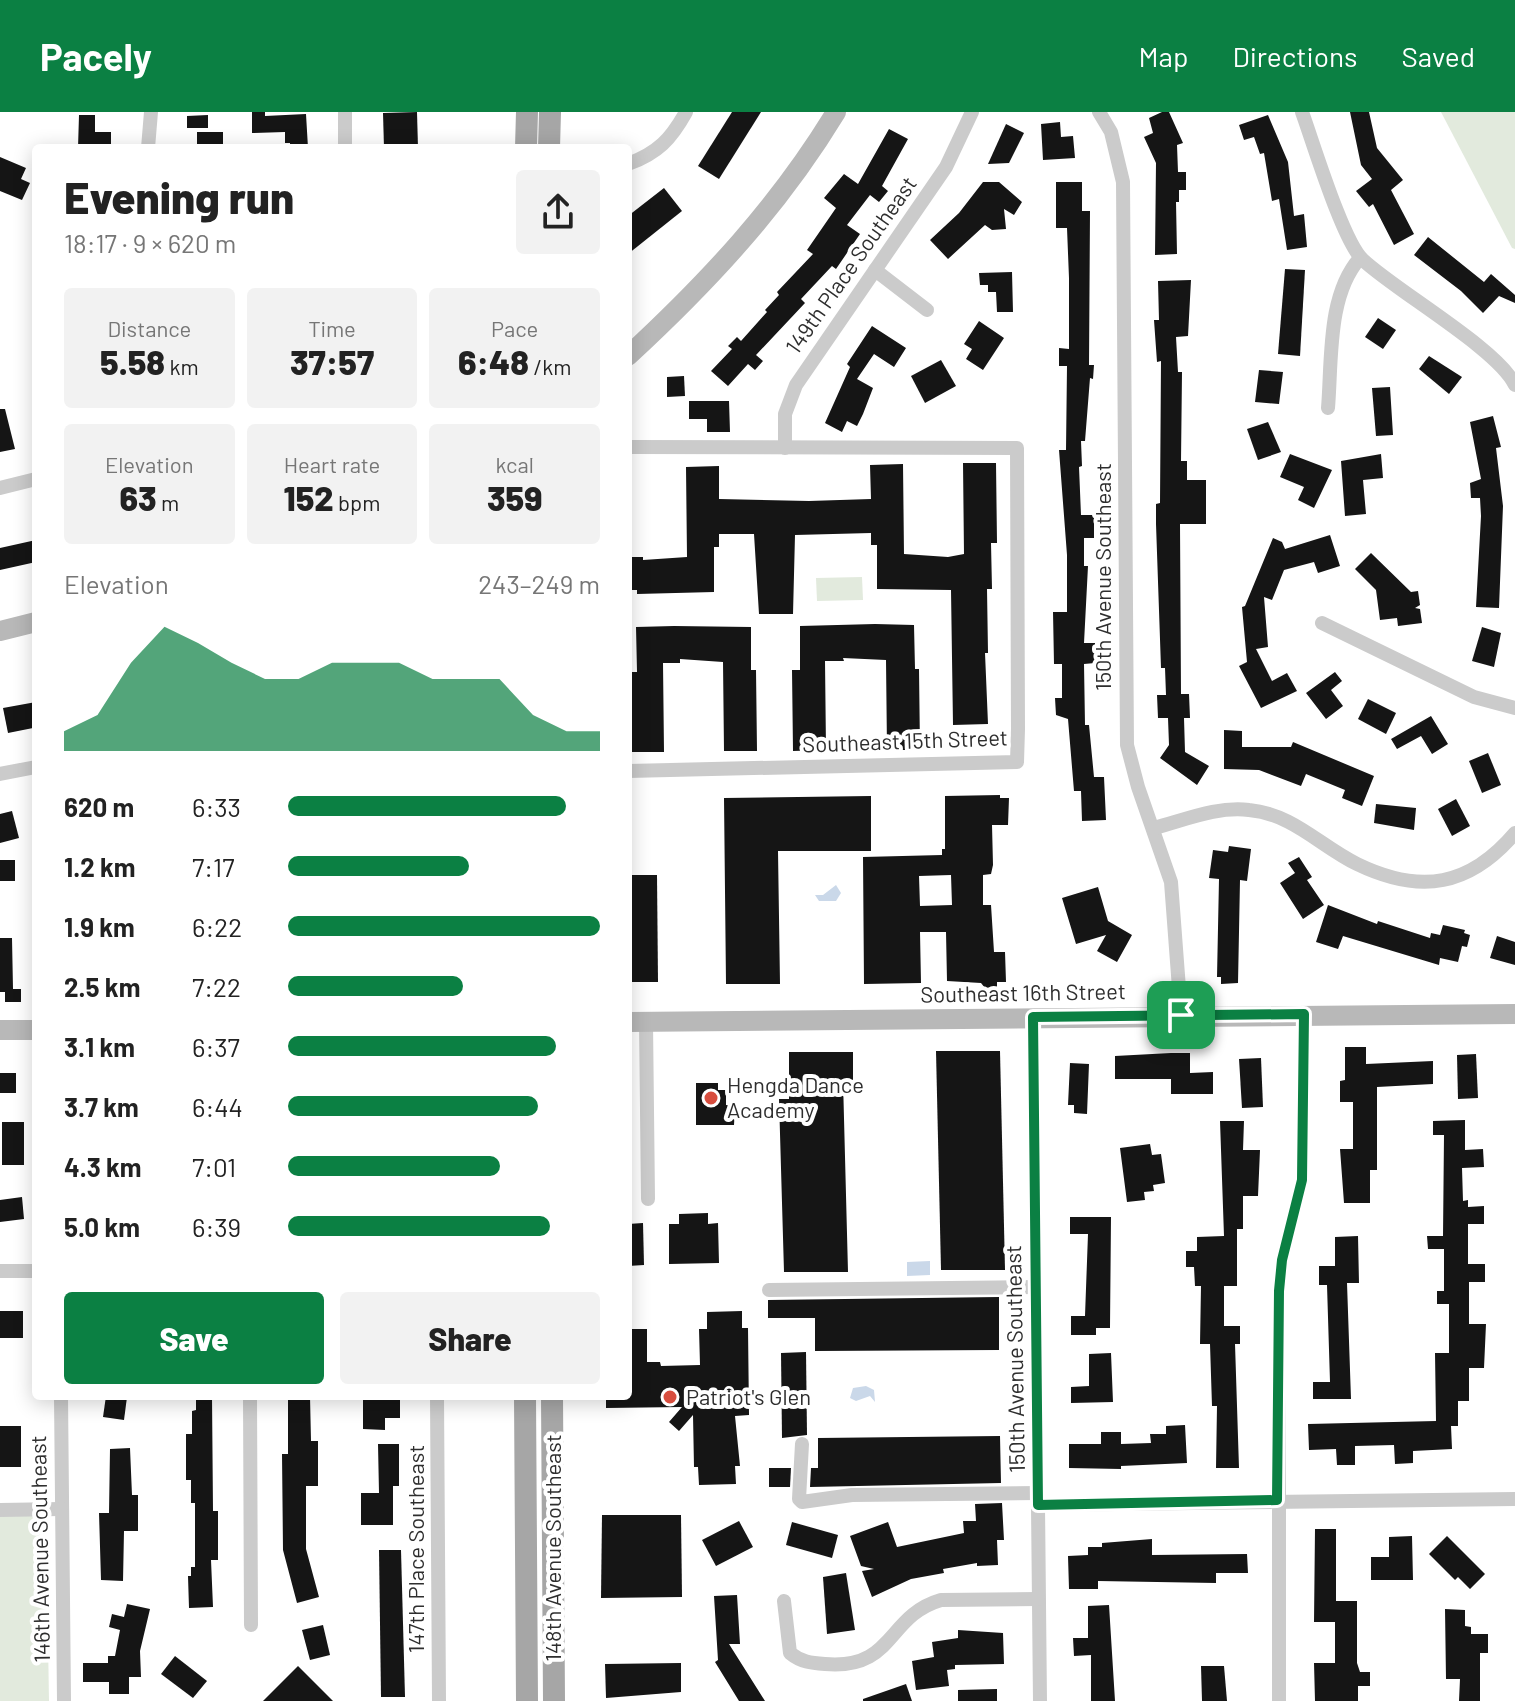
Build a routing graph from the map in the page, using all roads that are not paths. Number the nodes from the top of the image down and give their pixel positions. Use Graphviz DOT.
graph roads {
  1 [pos="151,112"];
  2 [pos="345,112"];
  3 [pos="527,112"];
  4 [pos="550,112"];
  5 [pos="686,112"];
  6 [pos="836,112"];
  7 [pos="972,112"];
  8 [pos="1099,112"];
  9 [pos="1302,112"];
  10 [pos="148,144"];
  11 [pos="345,144"];
  12 [pos="526,144"];
  13 [pos="549,144"];
  14 [pos="632,163"];
  15 [pos="1360,258"];
  16 [pos="875,270"];
  17 [pos="927,310"];
  18 [pos="632,352"];
  19 [pos="1514,379"];
  20 [pos="1328,408"];
  21 [pos="632,447"];
  22 [pos="785,448"];
  23 [pos="32,480"];
  24 [pos="0,488"];
  25 [pos="32,623"];
  26 [pos="1322,623"];
  27 [pos="0,631"];
  28 [pos="1515,708"];
  29 [pos="32,768"];
  30 [pos="632,771"];
  31 [pos="0,774"];
  32 [pos="1154,828"];
  33 [pos="1515,833"];
  34 [pos="1304,1014"];
  35 [pos="1515,1014"];
  36 [pos="1181,1015"];
  37 [pos="1033,1017"];
  38 [pos="637,1022"];
  39 [pos="0,1030"];
  40 [pos="32,1030"];
  41 [pos="648,1199"];
  42 [pos="0,1271"];
  43 [pos="32,1271"];
  44 [pos="1036,1287"];
  45 [pos="769,1290"];
  46 [pos="61,1400"];
  47 [pos="250,1400"];
  48 [pos="437,1400"];
  49 [pos="525,1400"];
  50 [pos="552,1400"];
  51 [pos="802,1444"];
  52 [pos="1038,1499"];
  53 [pos="1515,1499"];
  54 [pos="1277,1500"];
  55 [pos="61,1509"];
  56 [pos="0,1510"];
  57 [pos="1038,1599"];
  58 [pos="784,1601"];
  59 [pos="251,1625"];
  60 [pos="64,1701"];
  61 [pos="439,1701"];
  62 [pos="527,1701"];
  63 [pos="554,1701"];
  64 [pos="1040,1701"];
  65 [pos="1279,1701"];
  1 -- 10 [label="street"];
  2 -- 11 [label="street"];
  3 -- 12 [label="main road"];
  4 -- 13 [label="main road"];
  5 -- 14 [label="street"];
  6 -- 18 [label="street"];
  7 -- 16 [label="street, 149th Place Southeast"];
  8 -- 32 [label="street, 150th Avenue Southeast"];
  9 -- 15 [label="street"];
  15 -- 19 [label="street"];
  15 -- 20 [label="street"];
  16 -- 17 [label="street"];
  16 -- 22 [label="street, 149th Place Southeast"];
  21 -- 22 [label="street"];
  22 -- 30 [label="street, Southeast 15th Street"];
  23 -- 24 [label="street"];
  25 -- 27 [label="street"];
  26 -- 28 [label="street"];
  29 -- 31 [label="street"];
  32 -- 33 [label="street"];
  32 -- 36 [label="street, 150th Avenue Southeast"];
  34 -- 35 [label="street, Southeast 16th Street"];
  34 -- 36 [label="street, Southeast 16th Street"];
  34 -- 54 [label="street"];
  36 -- 37 [label="street, Southeast 16th Street"];
  37 -- 38 [label="street, Southeast 16th Street"];
  37 -- 44 [label="street, 150th Avenue Southeast"];
  38 -- 41 [label="street"];
  39 -- 40 [label="street"];
  42 -- 43 [label="street"];
  44 -- 45 [label="street"];
  44 -- 52 [label="street, 150th Avenue Southeast"];
  46 -- 55 [label="street, 146th Avenue Southeast"];
  47 -- 59 [label="street"];
  48 -- 61 [label="street, 147th Place Southeast"];
  49 -- 62 [label="main road, 148th Avenue Southeast"];
  50 -- 63 [label="main road, 148th Avenue Southeast"];
  51 -- 52 [label="street"];
  52 -- 54 [label="street"];
  52 -- 57 [label="street, 150th Avenue Southeast"];
  53 -- 54 [label="street"];
  54 -- 65 [label="street"];
  55 -- 56 [label="street"];
  55 -- 60 [label="street, 146th Avenue Southeast"];
  57 -- 58 [label="street"];
  57 -- 64 [label="street, 150th Avenue Southeast"];
}
